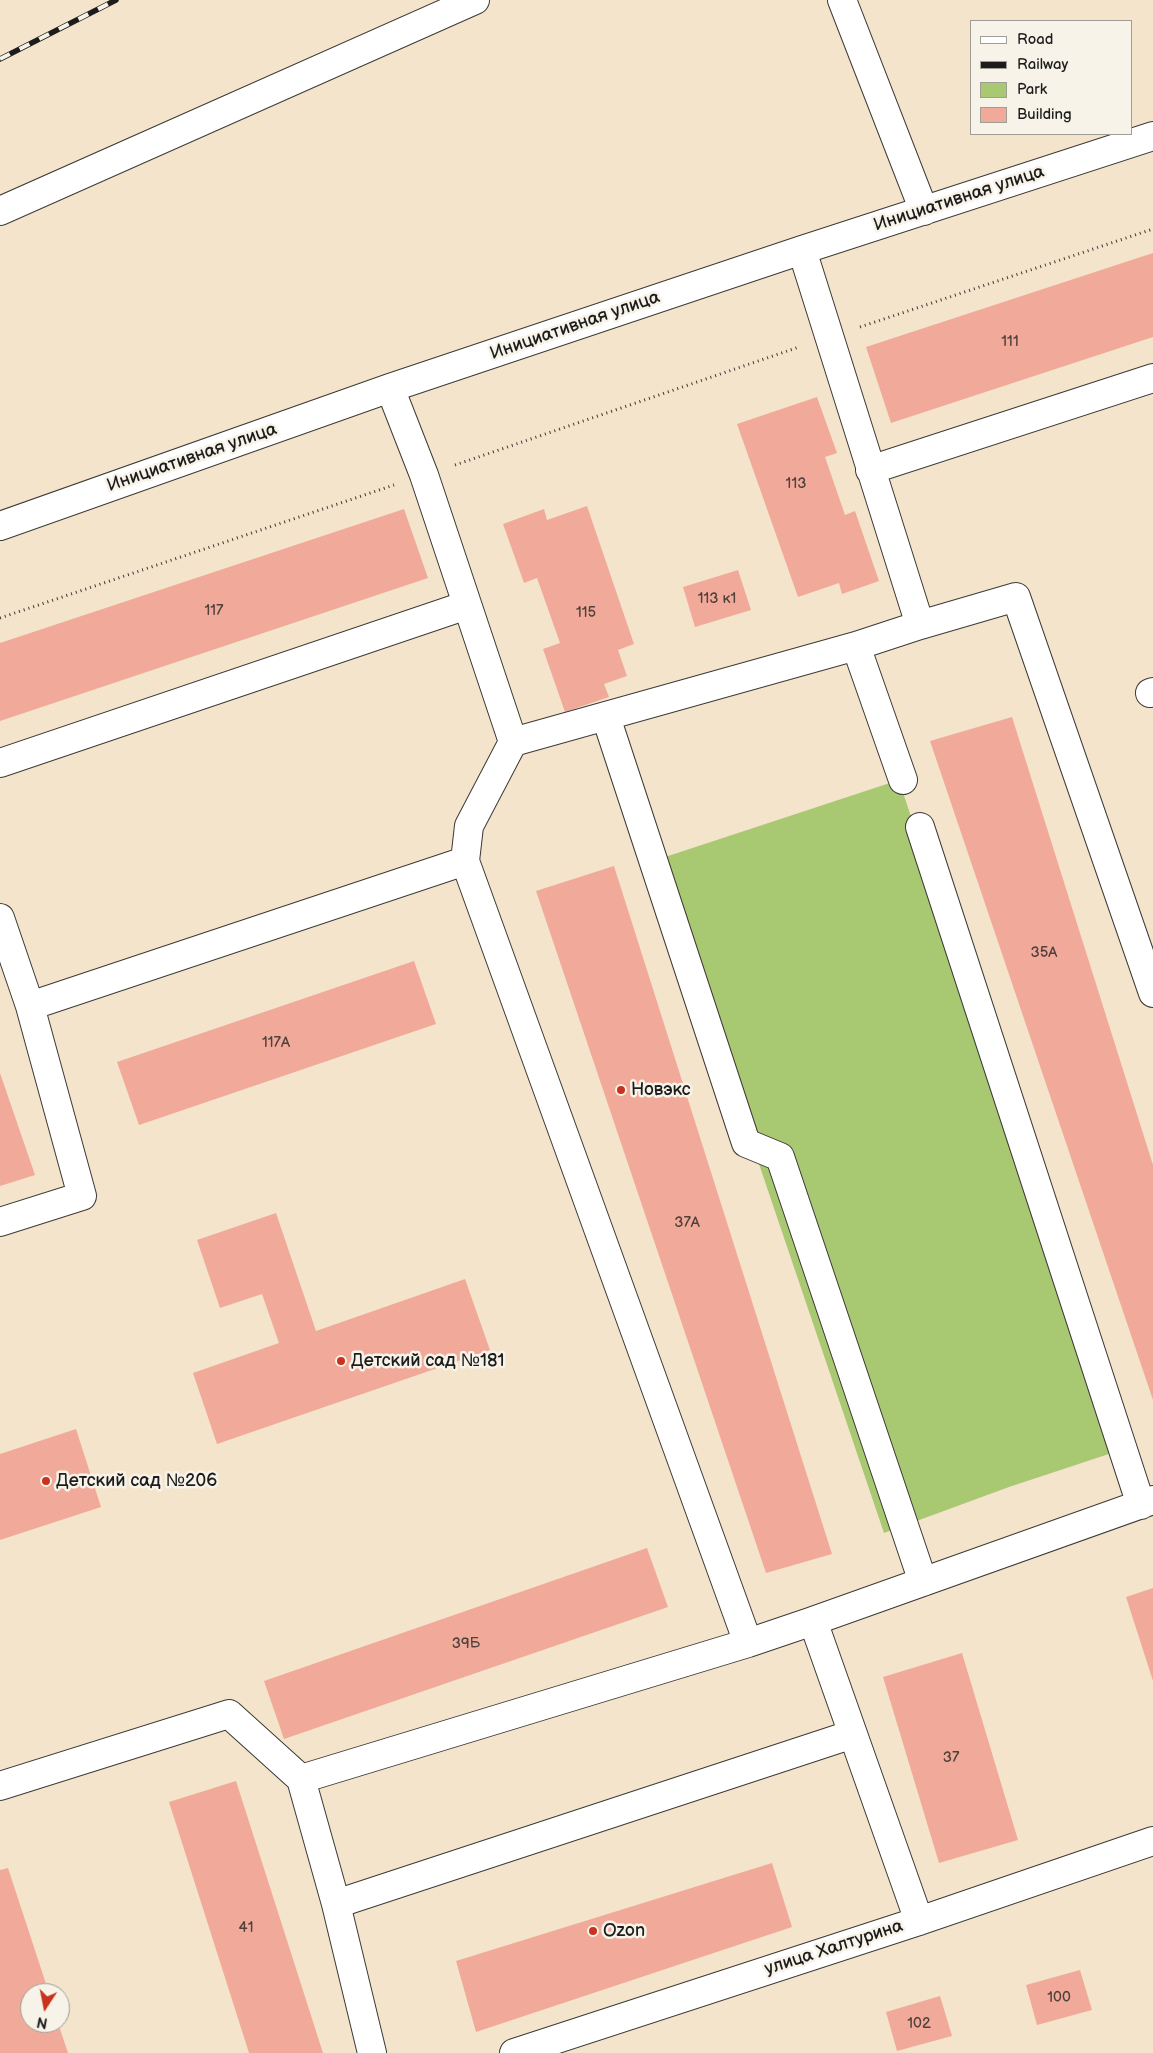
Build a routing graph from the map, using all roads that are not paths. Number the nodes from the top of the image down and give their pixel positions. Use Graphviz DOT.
graph roads {
  1 [pos="475,0"];
  2 [pos="842,0"];
  3 [pos="1153,136"];
  4 [pos="924,210"];
  5 [pos="0,211"];
  6 [pos="802,250"];
  7 [pos="1153,378"];
  8 [pos="390,388"];
  9 [pos="870,470"];
  10 [pos="0,526"];
  11 [pos="467,605"];
  12 [pos="920,626"];
  13 [pos="856,646"];
  14 [pos="606,717"];
  15 [pos="513,742"];
  16 [pos="0,763"];
  17 [pos="903,780"];
  18 [pos="920,828"];
  19 [pos="465,861"];
  20 [pos="0,918"];
  21 [pos="1153,993"];
  22 [pos="30,1006"];
  23 [pos="0,1222"];
  24 [pos="1147,1502"];
  25 [pos="923,1582"];
  26 [pos="813,1621"];
  27 [pos="748,1643"];
  28 [pos="853,1734"];
  29 [pos="301,1778"];
  30 [pos="0,1786"];
  31 [pos="1153,1841"];
  32 [pos="336,1904"];
  33 [pos="919,1921"];
  34 [pos="372,2053"];
  35 [pos="514,2053"];
  1 -- 5 [label="street"];
  2 -- 4 [label="street"];
  3 -- 4 [label="street, Инициативная улица"];
  4 -- 6 [label="street, Инициативная улица"];
  6 -- 8 [label="street, Инициативная улица"];
  6 -- 9 [label="street"];
  7 -- 9 [label="street"];
  8 -- 10 [label="street, Инициативная улица"];
  8 -- 11 [label="street"];
  9 -- 12 [label="street"];
  11 -- 15 [label="street"];
  11 -- 16 [label="street"];
  12 -- 13 [label="street"];
  12 -- 21 [label="street"];
  13 -- 14 [label="street"];
  13 -- 17 [label="street"];
  14 -- 15 [label="street"];
  14 -- 25 [label="street"];
  15 -- 19 [label="street"];
  18 -- 24 [label="street"];
  19 -- 22 [label="street"];
  19 -- 27 [label="street"];
  20 -- 22 [label="street"];
  22 -- 23 [label="street"];
  24 -- 25 [label="street"];
  25 -- 26 [label="street"];
  26 -- 27 [label="street"];
  26 -- 28 [label="street"];
  27 -- 29 [label="street"];
  28 -- 32 [label="street"];
  28 -- 33 [label="street"];
  29 -- 30 [label="street"];
  29 -- 32 [label="street"];
  31 -- 33 [label="street, улица Халтурина"];
  32 -- 34 [label="street"];
  33 -- 35 [label="street, улица Халтурина"];
}
